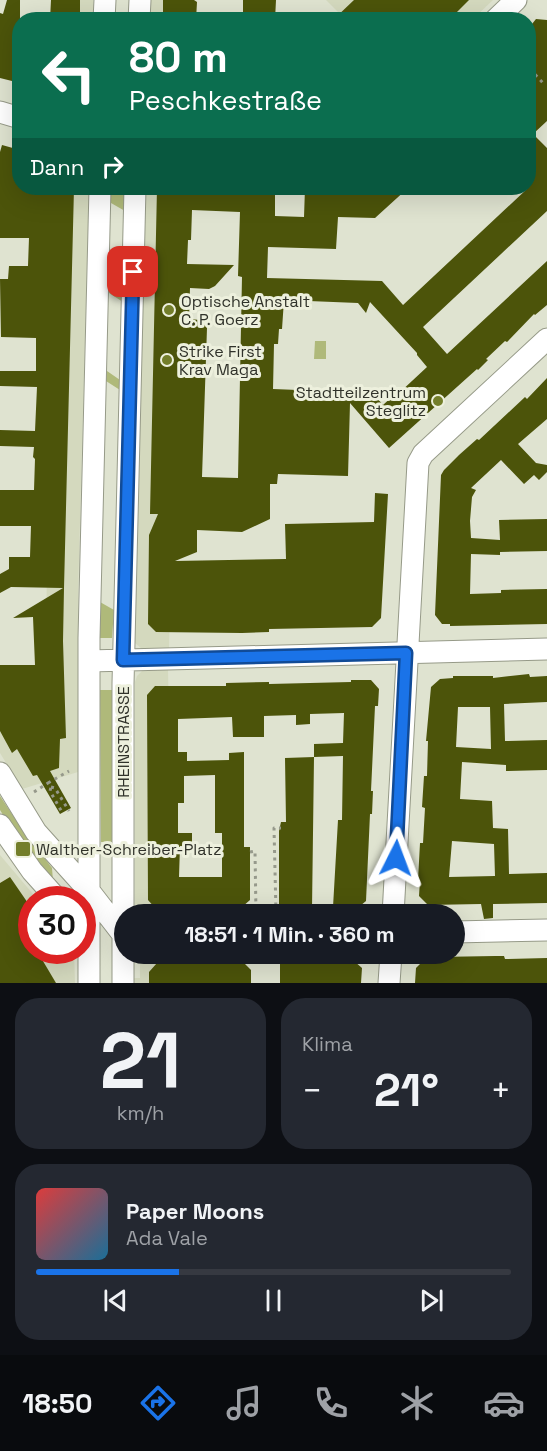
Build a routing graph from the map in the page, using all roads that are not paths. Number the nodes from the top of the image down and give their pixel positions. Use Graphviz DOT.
graph roads {
  1 [pos="516,0"];
  2 [pos="503,12"];
  3 [pos="100,195"];
  4 [pos="135,195"];
  5 [pos="547,339"];
  6 [pos="547,649"];
  7 [pos="406,653"];
  8 [pos="123,660"];
  9 [pos="89,661"];
  10 [pos="0,774"];
  11 [pos="0,825"];
  12 [pos="45,886"];
  13 [pos="85,886"];
  14 [pos="90,886"];
  15 [pos="96,900"];
  16 [pos="124,904"];
  17 [pos="394,904"];
  18 [pos="114,923"];
  19 [pos="547,930"];
  20 [pos="465,932"];
  21 [pos="96,934"];
  22 [pos="114,935"];
  23 [pos="88,964"];
  24 [pos="123,964"];
  25 [pos="390,964"];
  26 [pos="89,983"];
  27 [pos="123,983"];
  28 [pos="389,983"];
  1 -- 2 [label="street"];
  3 -- 9 [label="street, RHEINSTRASSE"];
  4 -- 8 [label="street, RHEINSTRASSE"];
  5 -- 7 [label="street"];
  6 -- 7 [label="street"];
  7 -- 8 [label="street"];
  7 -- 17 [label="street"];
  8 -- 9 [label="street"];
  8 -- 16 [label="street, RHEINSTRASSE"];
  9 -- 14 [label="street, RHEINSTRASSE"];
  10 -- 13 [label="street"];
  11 -- 12 [label="street"];
  15 -- 18 [label="street"];
  19 -- 20 [label="street"];
  21 -- 22 [label="street"];
  23 -- 26 [label="street, RHEINSTRASSE"];
  24 -- 27 [label="street, RHEINSTRASSE"];
  25 -- 28 [label="street"];
}
